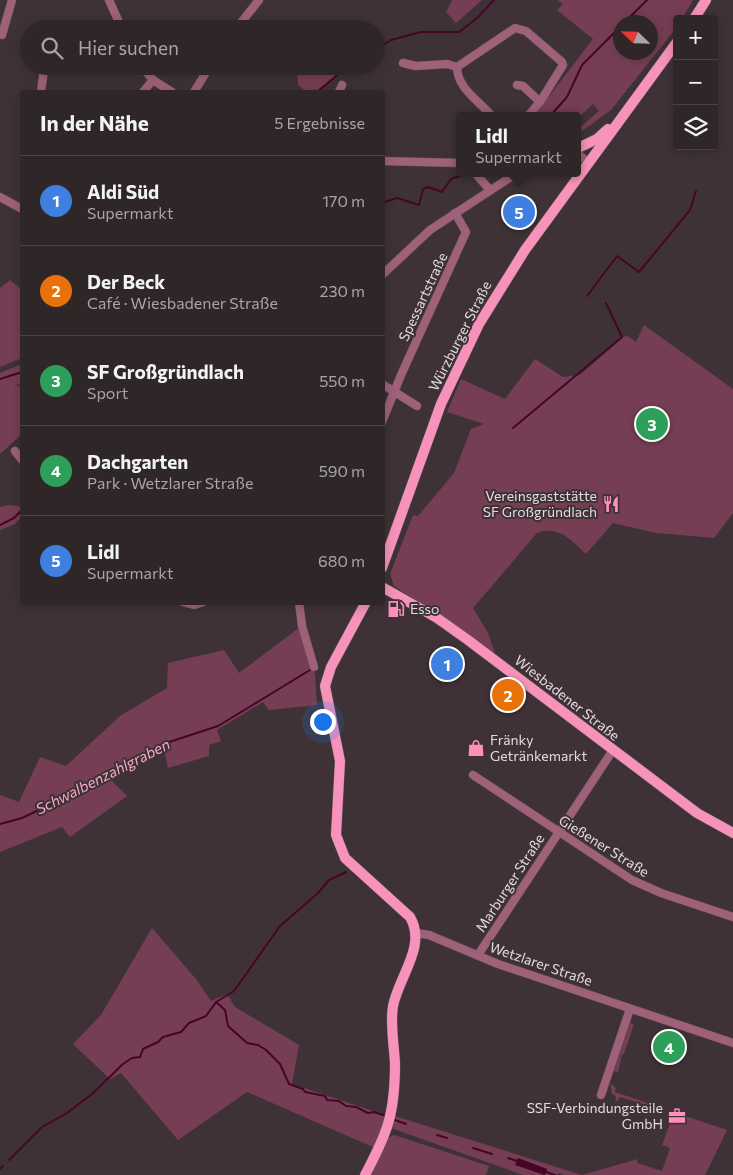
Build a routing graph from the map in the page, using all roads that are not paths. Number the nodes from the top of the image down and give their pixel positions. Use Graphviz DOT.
graph roads {
  1 [pos="12,0"];
  2 [pos="109,0"];
  3 [pos="259,0"];
  4 [pos="706,0"];
  5 [pos="697,15"];
  6 [pos="118,20"];
  7 [pos="243,20"];
  8 [pos="2,35"];
  9 [pos="673,47"];
  10 [pos="403,63"];
  11 [pos="457,67"];
  12 [pos="43,75"];
  13 [pos="149,75"];
  14 [pos="204,75"];
  15 [pos="153,80"];
  16 [pos="517,85"];
  17 [pos="42,90"];
  18 [pos="145,90"];
  19 [pos="169,90"];
  20 [pos="195,90"];
  21 [pos="540,102"];
  22 [pos="628,109"];
  23 [pos="488,112"];
  24 [pos="531,112"];
  25 [pos="581,147"];
  26 [pos="581,149"];
  27 [pos="581,155"];
  28 [pos="592,159"];
  29 [pos="385,162"];
  30 [pos="456,163"];
  31 [pos="581,174"];
  32 [pos="479,177"];
  33 [pos="511,177"];
  34 [pos="579,177"];
  35 [pos="490,190"];
  36 [pos="0,197"];
  37 [pos="20,208"];
  38 [pos="455,213"];
  39 [pos="385,272"];
  40 [pos="385,386"];
  41 [pos="394,392"];
  42 [pos="417,406"];
  43 [pos="385,414"];
  44 [pos="15,451"];
  45 [pos="20,457"];
  46 [pos="385,559"];
  47 [pos="385,589"];
  48 [pos="299,605"];
  49 [pos="364,605"];
  50 [pos="314,667"];
  51 [pos="613,750"];
  52 [pos="473,775"];
  53 [pos="559,832"];
  54 [pos="733,833"];
  55 [pos="733,917"];
  56 [pos="416,933"];
  57 [pos="478,955"];
  58 [pos="630,1008"];
  59 [pos="733,1043"];
  60 [pos="601,1095"];
  61 [pos="365,1175"];
  1 -- 8 [label="street"];
  2 -- 6 [label="street"];
  3 -- 7 [label="street"];
  4 -- 5 [label="main road"];
  9 -- 22 [label="main road, Würzburger Straße"];
  10 -- 11 [label="street"];
  11 -- 21 [label="street"];
  11 -- 23 [label="street"];
  12 -- 17 [label="street"];
  13 -- 15 [label="street"];
  14 -- 20 [label="street"];
  15 -- 18 [label="street"];
  15 -- 19 [label="street"];
  16 -- 21 [label="street"];
  21 -- 24 [label="street"];
  22 -- 25 [label="main road"];
  22 -- 28 [label="main road, Würzburger Straße"];
  26 -- 28 [label="street"];
  27 -- 28 [label="street"];
  28 -- 31 [label="main road, Würzburger Straße"];
  29 -- 30 [label="street"];
  32 -- 35 [label="street"];
  33 -- 35 [label="street"];
  34 -- 46 [label="main road, Würzburger Straße"];
  35 -- 38 [label="street"];
  36 -- 37 [label="street"];
  38 -- 39 [label="street"];
  38 -- 41 [label="street, Spessartstraße"];
  40 -- 41 [label="street"];
  41 -- 42 [label="street"];
  41 -- 43 [label="street"];
  44 -- 45 [label="street"];
  47 -- 51 [label="main road, Wiesbadener Straße"];
  48 -- 50 [label="street"];
  49 -- 56 [label="main road"];
  51 -- 53 [label="street, Marburger Straße"];
  51 -- 54 [label="main road, Wiesbadener Straße"];
  52 -- 53 [label="street, Gießener Straße"];
  53 -- 55 [label="street, Gießener Straße"];
  53 -- 57 [label="street, Marburger Straße"];
  56 -- 57 [label="street, Wetzlarer Straße"];
  56 -- 61 [label="main road"];
  57 -- 58 [label="street, Wetzlarer Straße"];
  58 -- 59 [label="street, Wetzlarer Straße"];
  58 -- 60 [label="street"];
}
